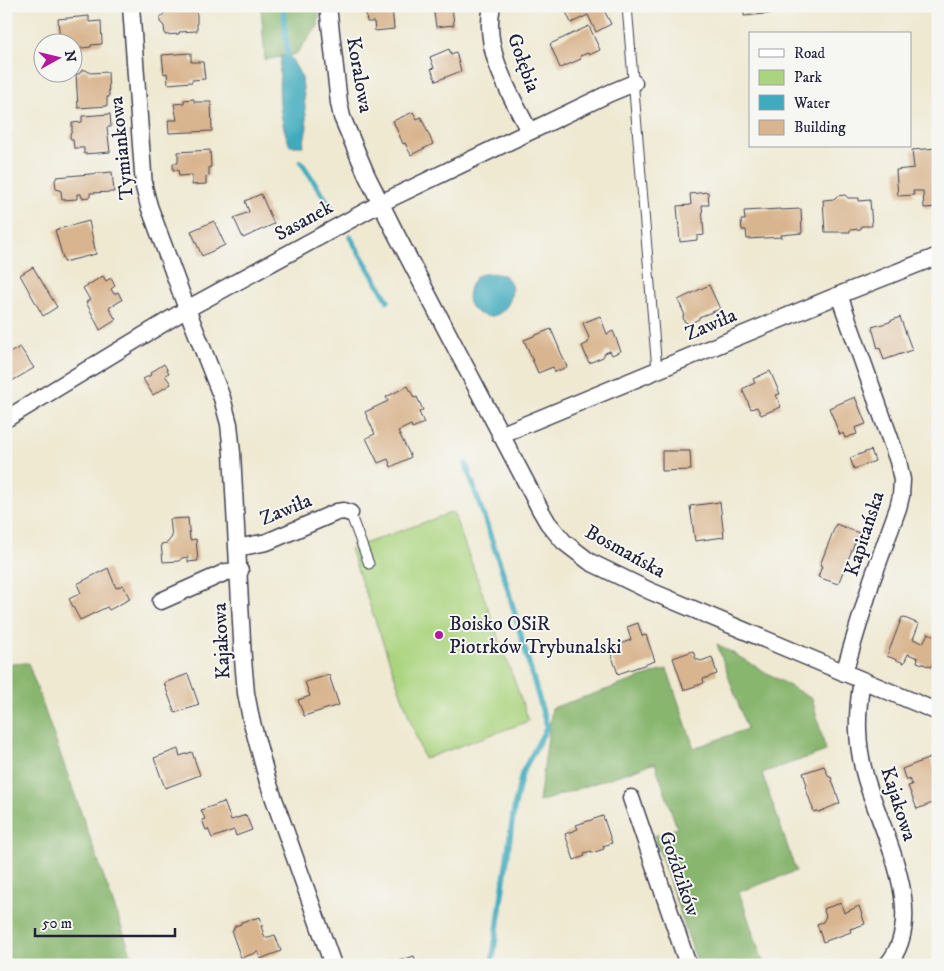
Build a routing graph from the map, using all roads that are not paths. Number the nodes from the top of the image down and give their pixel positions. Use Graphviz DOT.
graph roads {
  1 [pos="132,6"];
  2 [pos="328,6"];
  3 [pos="492,6"];
  4 [pos="627,6"];
  5 [pos="634,83"];
  6 [pos="529,132"];
  7 [pos="381,203"];
  8 [pos="938,256"];
  9 [pos="839,295"];
  10 [pos="187,309"];
  11 [pos="657,370"];
  12 [pos="6,419"];
  13 [pos="500,435"];
  14 [pos="350,513"];
  15 [pos="237,548"];
  16 [pos="369,564"];
  17 [pos="240,571"];
  18 [pos="161,601"];
  19 [pos="844,673"];
  20 [pos="862,680"];
  21 [pos="938,712"];
  22 [pos="631,798"];
  23 [pos="333,965"];
  24 [pos="688,965"];
  25 [pos="887,965"];
  1 -- 10 [label="street, Tymiankowa"];
  2 -- 7 [label="street, Koralowa"];
  3 -- 6 [label="street, Gołębia"];
  4 -- 5 [label="lane"];
  5 -- 6 [label="street, Sasanek"];
  5 -- 11 [label="lane"];
  6 -- 7 [label="street, Sasanek"];
  7 -- 10 [label="street, Sasanek"];
  7 -- 13 [label="street, Bosmańska"];
  8 -- 9 [label="street, Zawiła"];
  9 -- 11 [label="street, Zawiła"];
  9 -- 19 [label="street, Kapitańska"];
  10 -- 12 [label="street, Sasanek"];
  10 -- 15 [label="street, Kajakowa"];
  11 -- 13 [label="street, Zawiła"];
  13 -- 19 [label="street, Bosmańska"];
  14 -- 15 [label="street, Zawiła"];
  14 -- 16 [label="lane"];
  15 -- 17 [label="street, Kajakowa"];
  17 -- 18 [label="street"];
  17 -- 23 [label="street, Kajakowa"];
  19 -- 20 [label="street, Bosmańska"];
  20 -- 21 [label="street, Bosmańska"];
  20 -- 25 [label="street, Kajakowa"];
  22 -- 24 [label="street, Goździków"];
}
